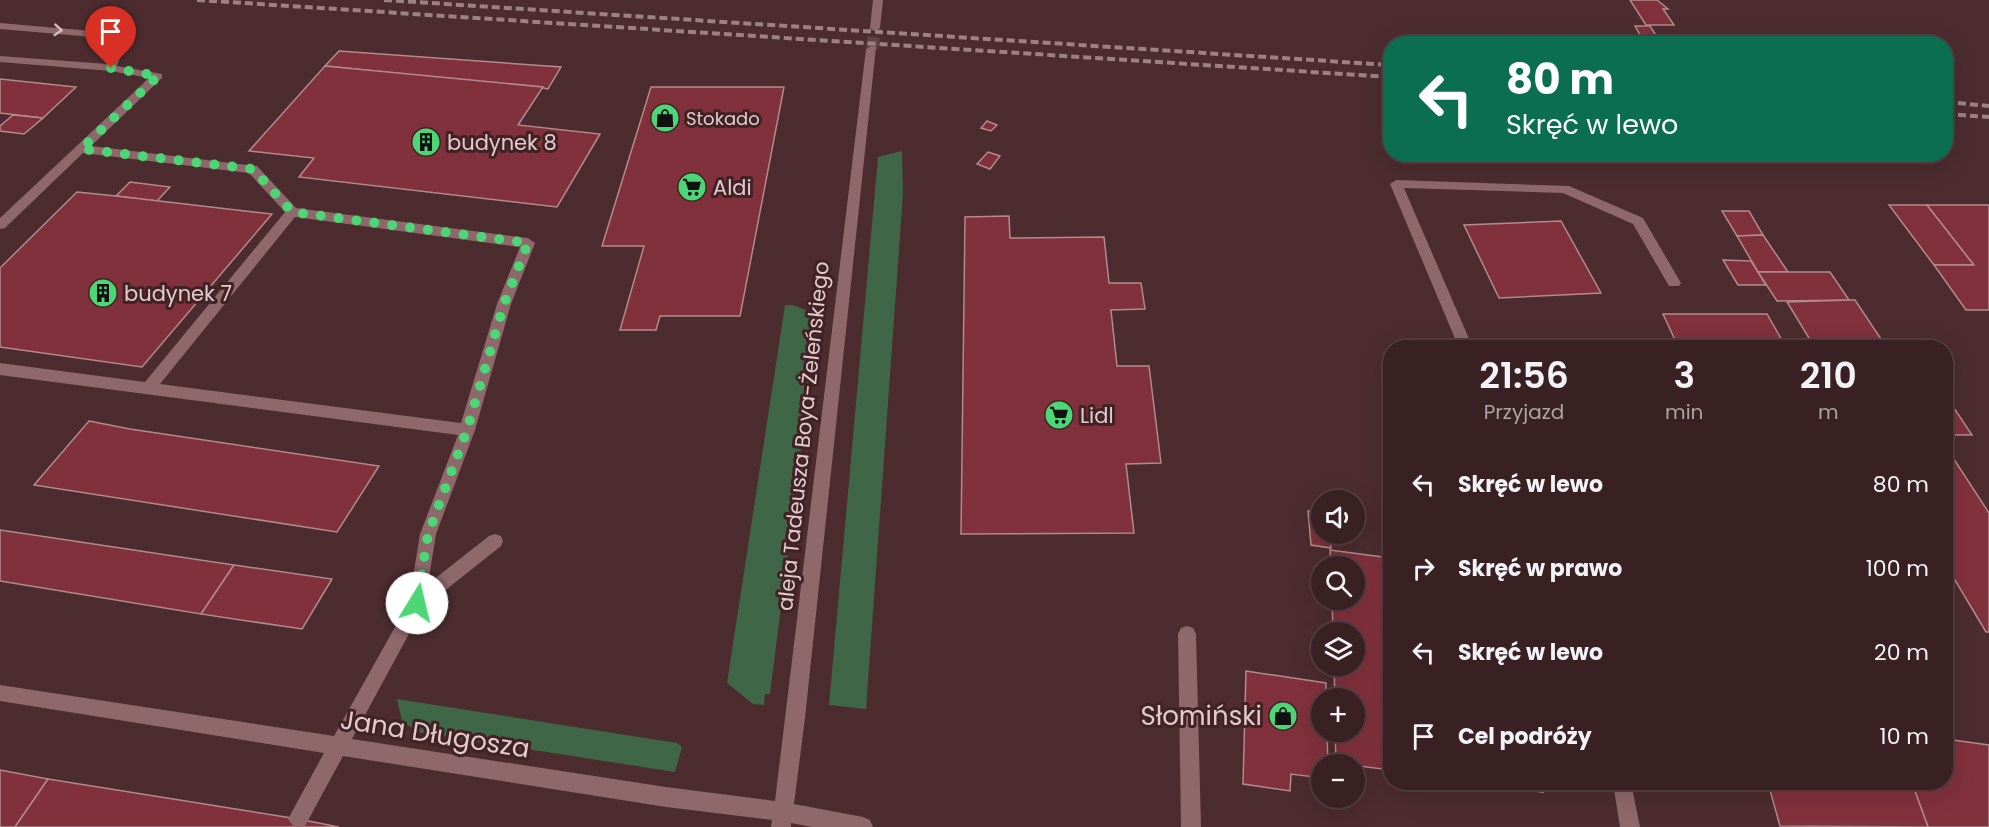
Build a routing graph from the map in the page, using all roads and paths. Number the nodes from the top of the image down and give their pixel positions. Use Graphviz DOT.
graph roads {
  1 [pos="878,0"];
  2 [pos="0,27"];
  3 [pos="874,28"];
  4 [pos="872,49"];
  5 [pos="0,59"];
  6 [pos="111,68"];
  7 [pos="81,149"];
  8 [pos="292,212"];
  9 [pos="0,225"];
  10 [pos="1674,283"];
  11 [pos="1463,340"];
  12 [pos="0,369"];
  13 [pos="148,389"];
  14 [pos="467,430"];
  15 [pos="495,541"];
  16 [pos="417,603"];
  17 [pos="1187,634"];
  18 [pos="0,693"];
  19 [pos="337,746"];
  20 [pos="1623,790"];
  21 [pos="298,819"];
  22 [pos="782,820"];
  23 [pos="863,827"];
  24 [pos="1191,827"];
  25 [pos="1630,827"];
  1 -- 3 [label="street"];
  2 -- 6 [label="street, one-way"];
  4 -- 22 [label="street, aleja Tadeusza Boya-Żeleńskiego"];
  5 -- 6 [label="street"];
  6 -- 7 [label="street"];
  7 -- 8 [label="street"];
  7 -- 9 [label="street"];
  8 -- 13 [label="street"];
  8 -- 14 [label="street"];
  10 -- 11 [label="street"];
  12 -- 13 [label="street"];
  13 -- 14 [label="street"];
  14 -- 16 [label="street"];
  15 -- 16 [label="street"];
  16 -- 19 [label="street"];
  17 -- 24 [label="street"];
  18 -- 19 [label="street, Jana Długosza"];
  19 -- 21 [label="street"];
  19 -- 22 [label="street, Jana Długosza"];
  20 -- 25 [label="street"];
  22 -- 23 [label="street, Jana Długosza"];
}
